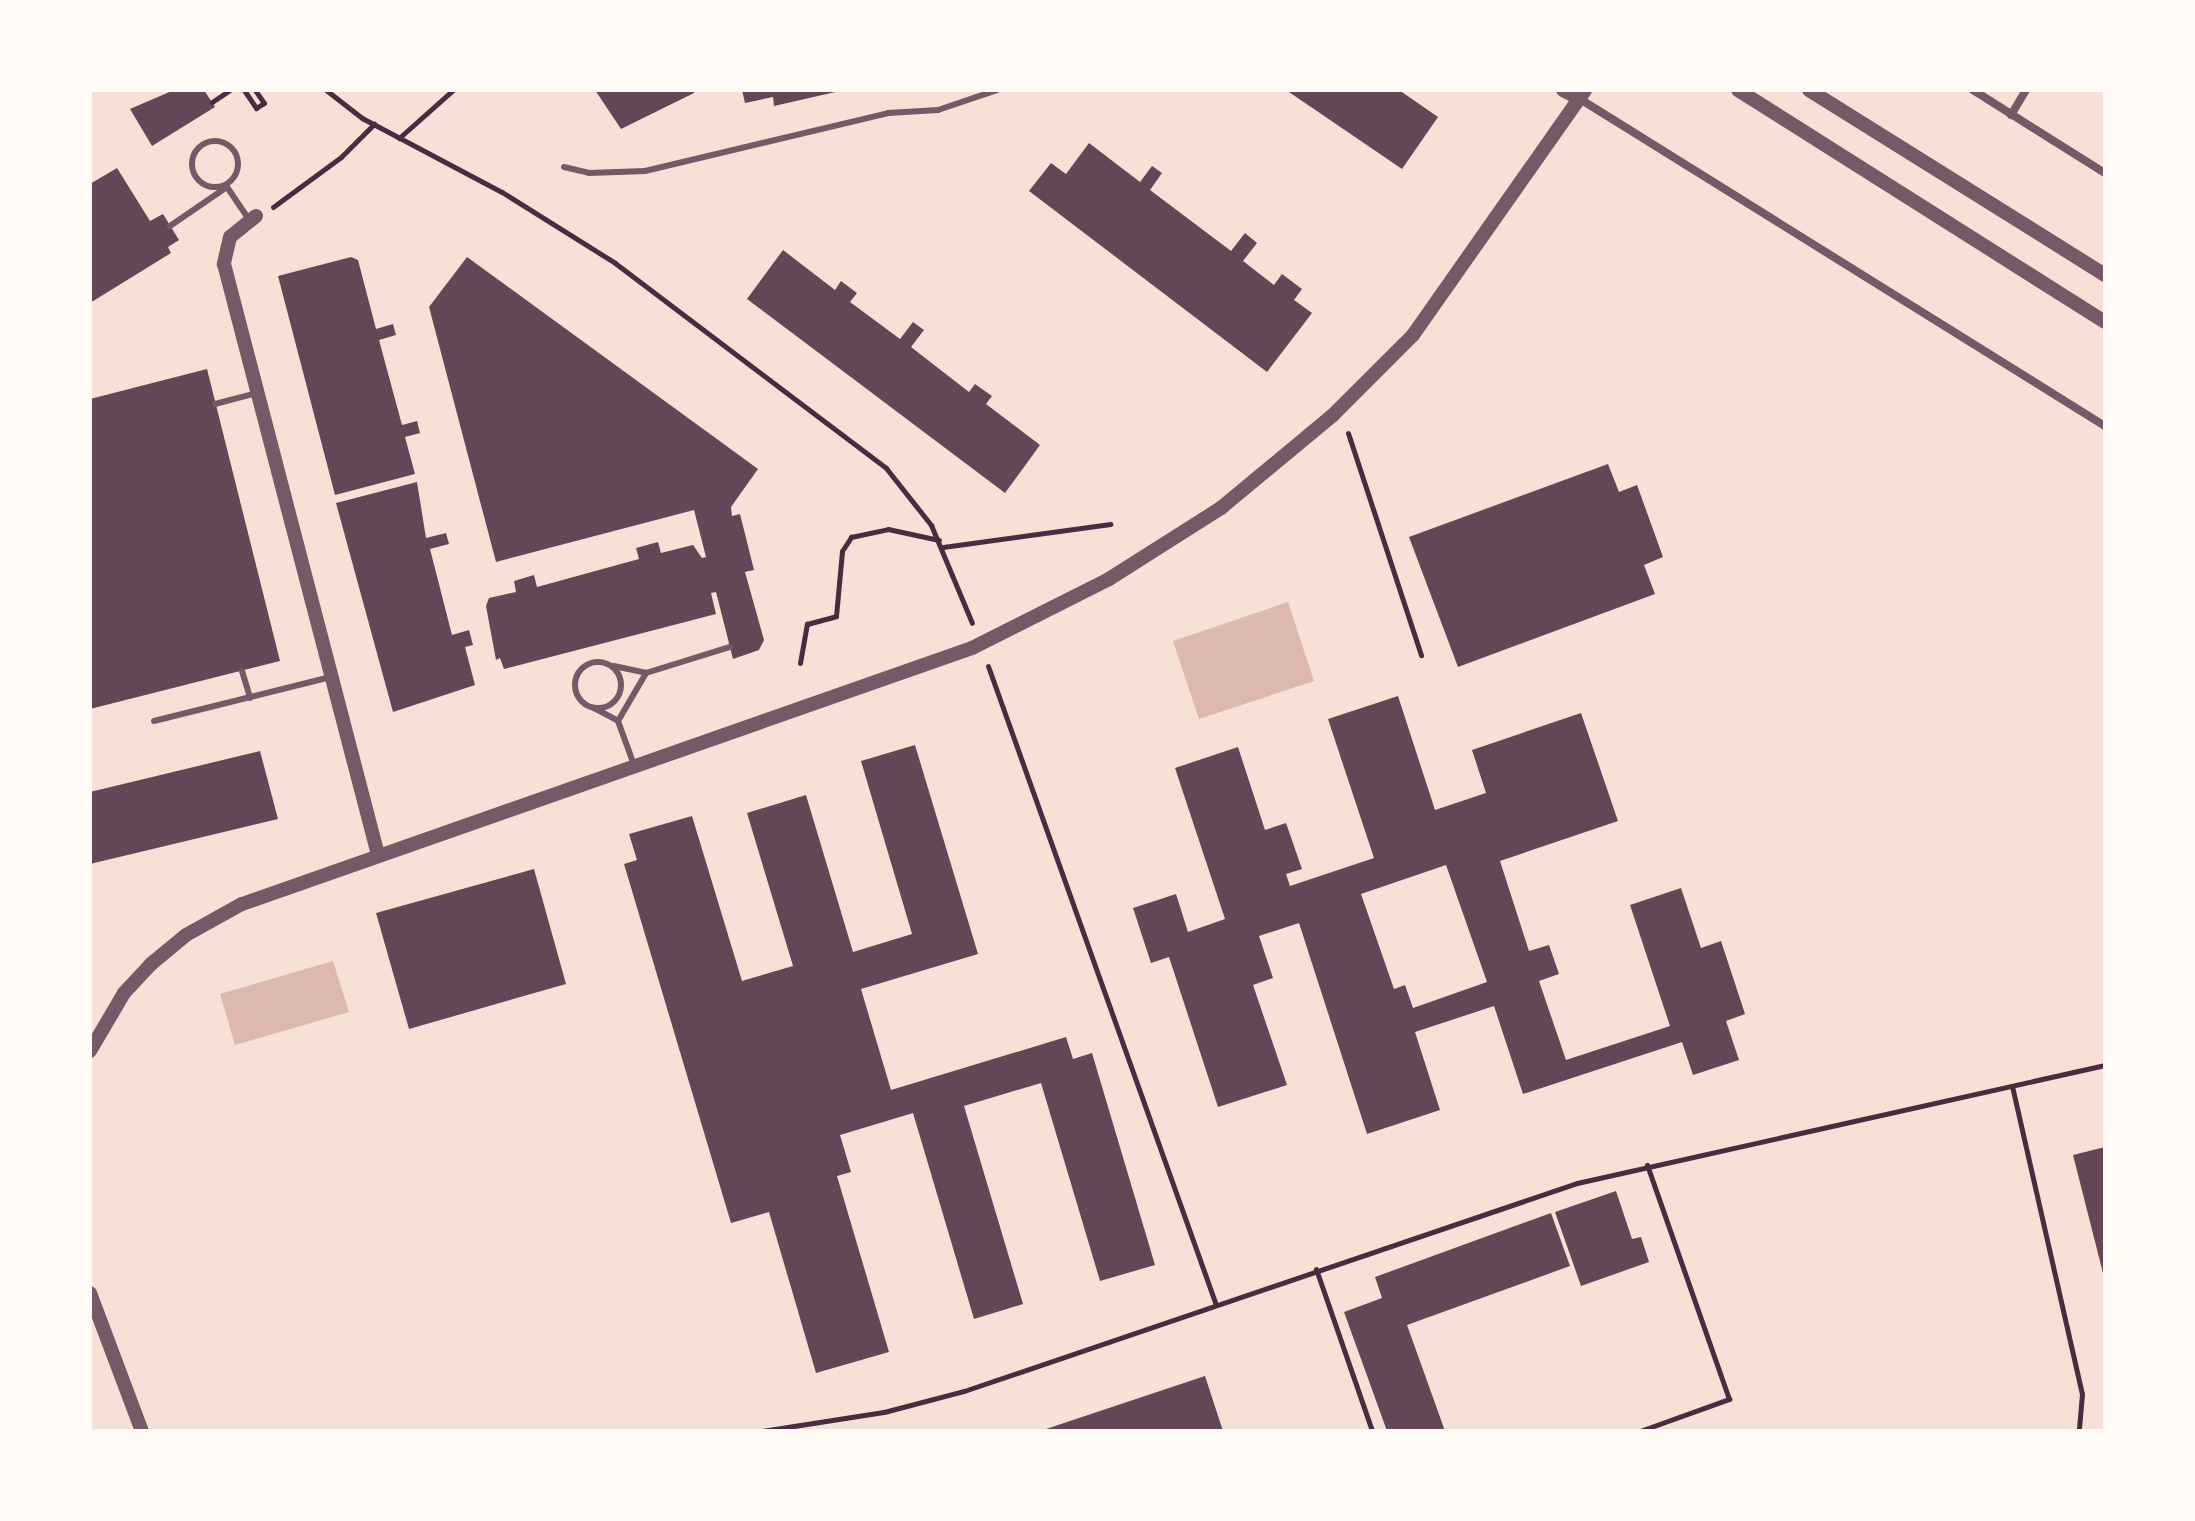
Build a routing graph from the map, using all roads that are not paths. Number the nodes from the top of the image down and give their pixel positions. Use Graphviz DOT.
graph roads {
  1 [pos="997,90"];
  2 [pos="1563,90"];
  3 [pos="1738,90"];
  4 [pos="1809,90"];
  5 [pos="1973,90"];
  6 [pos="2026,90"];
  7 [pos="1582,94"];
  8 [pos="2011,115"];
  9 [pos="564,167"];
  10 [pos="2105,173"];
  11 [pos="226,186"];
  12 [pos="253,218"];
  13 [pos="170,226"];
  14 [pos="2105,275"];
  15 [pos="2105,322"];
  16 [pos="257,393"];
  17 [pos="215,404"];
  18 [pos="2105,426"];
  19 [pos="730,647"];
  20 [pos="606,663"];
  21 [pos="242,671"];
  22 [pos="646,673"];
  23 [pos="331,677"];
  24 [pos="250,698"];
  25 [pos="590,706"];
  26 [pos="154,721"];
  27 [pos="618,721"];
  28 [pos="634,765"];
  29 [pos="378,855"];
  30 [pos="90,1051"];
  31 [pos="90,1293"];
  32 [pos="142,1431"];
  1 -- 9 [label="lane"];
  2 -- 7 [label="street"];
  3 -- 15 [label="street"];
  4 -- 14 [label="street"];
  5 -- 8 [label="street"];
  6 -- 8 [label="street"];
  7 -- 18 [label="street"];
  7 -- 28 [label="street"];
  8 -- 10 [label="street"];
  11 -- 11 [label="lane"];
  11 -- 12 [label="lane"];
  11 -- 13 [label="lane"];
  12 -- 16 [label="street"];
  16 -- 17 [label="lane"];
  16 -- 23 [label="street"];
  19 -- 22 [label="lane"];
  20 -- 22 [label="lane"];
  20 -- 25 [label="lane"];
  20 -- 25 [label="lane"];
  21 -- 24 [label="lane"];
  22 -- 27 [label="lane"];
  23 -- 24 [label="lane"];
  23 -- 29 [label="street"];
  24 -- 26 [label="lane"];
  25 -- 27 [label="lane"];
  27 -- 28 [label="lane"];
  28 -- 29 [label="street"];
  29 -- 30 [label="street"];
  31 -- 32 [label="street"];
}
